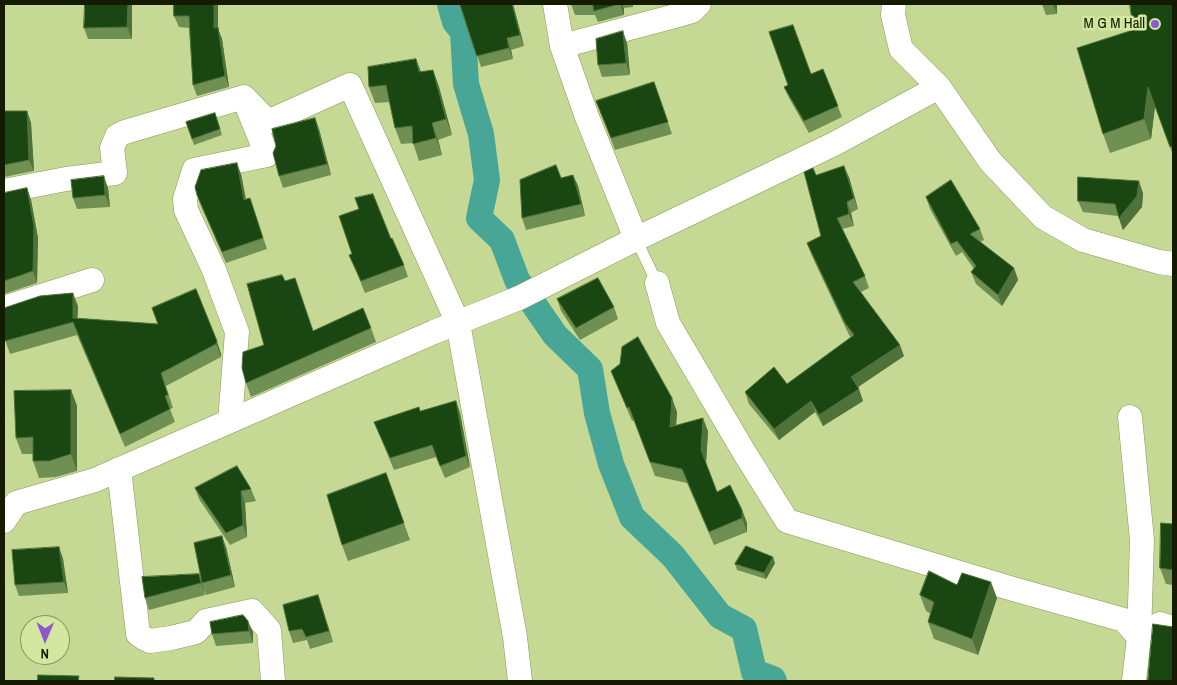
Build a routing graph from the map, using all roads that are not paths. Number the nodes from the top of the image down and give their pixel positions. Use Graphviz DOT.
graph roads {
  1 [pos="555,4"];
  2 [pos="699,4"];
  3 [pos="894,4"];
  4 [pos="562,46"];
  5 [pos="939,87"];
  6 [pos="244,97"];
  7 [pos="4,192"];
  8 [pos="636,239"];
  9 [pos="1173,264"];
  10 [pos="92,280"];
  11 [pos="657,283"];
  12 [pos="4,308"];
  13 [pos="458,322"];
  14 [pos="1130,417"];
  15 [pos="230,421"];
  16 [pos="119,469"];
  17 [pos="7,504"];
  18 [pos="1173,628"];
  19 [pos="1139,637"];
  20 [pos="273,681"];
  21 [pos="520,681"];
  22 [pos="1134,681"];
  1 -- 4 [label="street"];
  2 -- 4 [label="street"];
  3 -- 5 [label="street"];
  4 -- 8 [label="street"];
  5 -- 8 [label="street"];
  5 -- 9 [label="street"];
  6 -- 7 [label="street"];
  6 -- 13 [label="street"];
  6 -- 15 [label="street"];
  8 -- 11 [label="lane"];
  8 -- 13 [label="street"];
  10 -- 12 [label="street"];
  11 -- 19 [label="street"];
  13 -- 15 [label="street"];
  13 -- 21 [label="street"];
  14 -- 19 [label="street"];
  15 -- 16 [label="street"];
  16 -- 17 [label="street"];
  16 -- 20 [label="street"];
  18 -- 19 [label="street"];
  19 -- 22 [label="street"];
}
